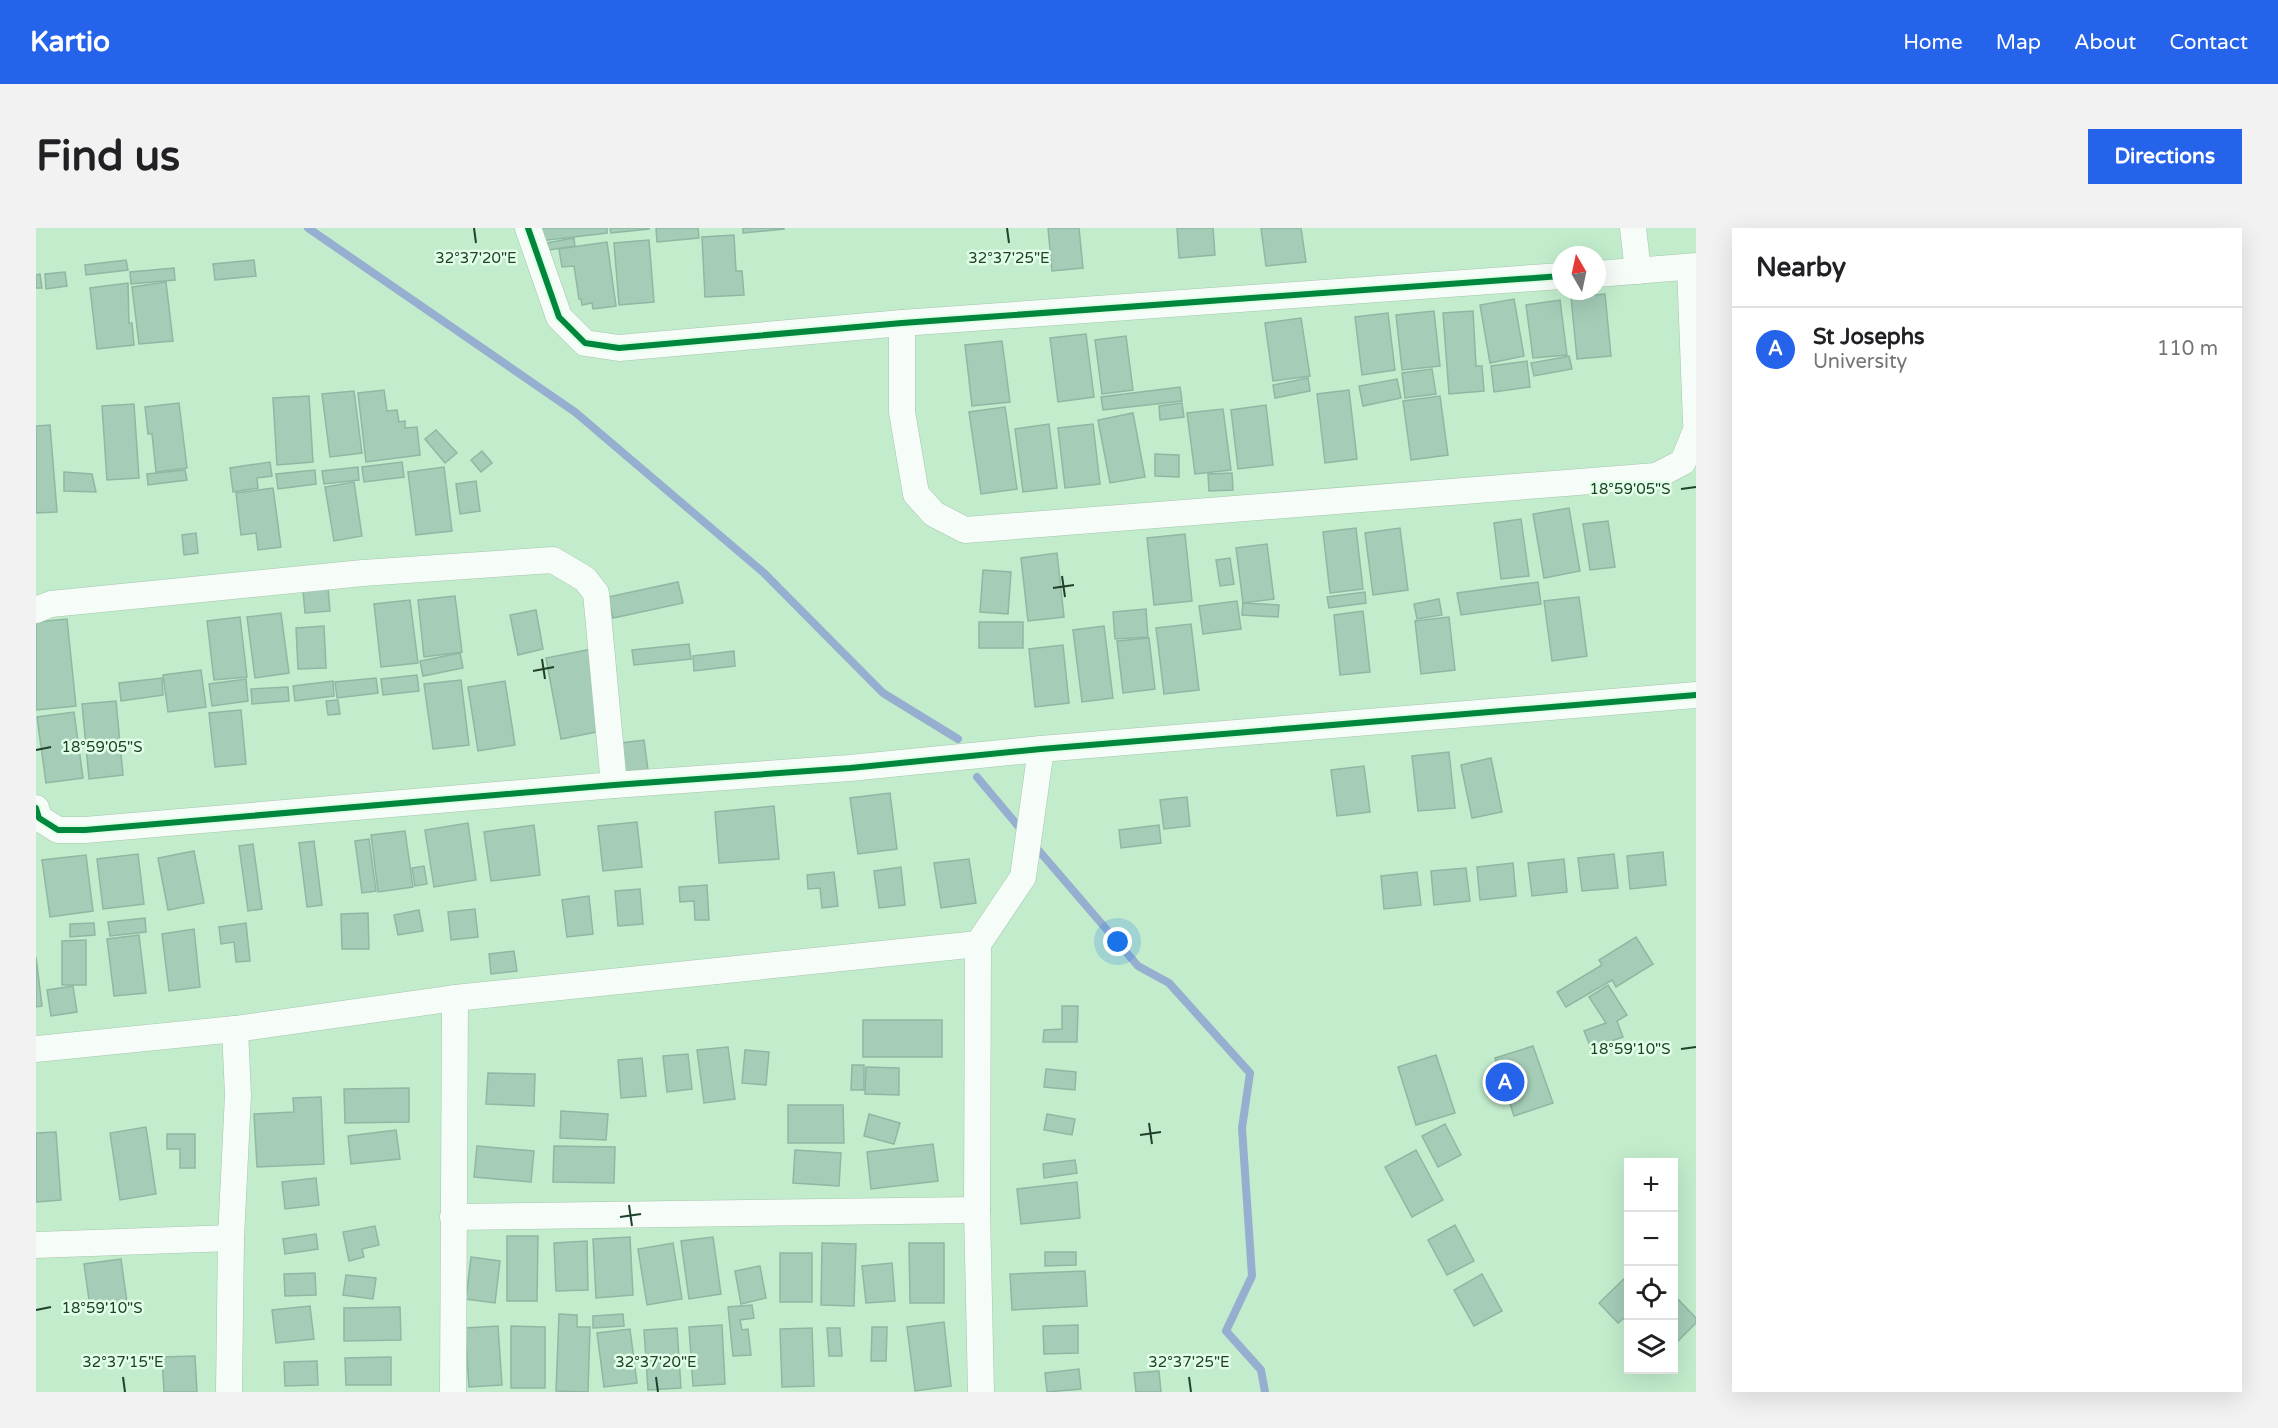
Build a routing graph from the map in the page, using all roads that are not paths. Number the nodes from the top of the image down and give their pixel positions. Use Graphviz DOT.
graph roads {
  1 [pos="528,228"];
  2 [pos="1634,228"];
  3 [pos="1693,267"];
  4 [pos="1638,271"];
  5 [pos="1606,273"];
  6 [pos="1552,277"];
  7 [pos="902,323"];
  8 [pos="1696,422"];
  9 [pos="1696,430"];
  10 [pos="36,610"];
  11 [pos="1696,695"];
  12 [pos="1041,749"];
  13 [pos="614,785"];
  14 [pos="36,808"];
  15 [pos="978,944"];
  16 [pos="456,998"];
  17 [pos="235,1029"];
  18 [pos="36,1049"];
  19 [pos="977,1210"];
  20 [pos="453,1217"];
  21 [pos="231,1238"];
  22 [pos="36,1245"];
  23 [pos="230,1392"];
  24 [pos="453,1392"];
  25 [pos="981,1392"];
  1 -- 7 [label="street"];
  2 -- 4 [label="street"];
  3 -- 4 [label="street"];
  3 -- 8 [label="street"];
  4 -- 5 [label="street"];
  6 -- 7 [label="street"];
  7 -- 9 [label="street"];
  10 -- 13 [label="street"];
  11 -- 12 [label="street"];
  12 -- 13 [label="street"];
  12 -- 15 [label="street"];
  13 -- 14 [label="street"];
  15 -- 16 [label="street"];
  15 -- 19 [label="street"];
  16 -- 17 [label="street"];
  16 -- 20 [label="street"];
  17 -- 18 [label="street"];
  17 -- 21 [label="street"];
  19 -- 20 [label="street"];
  19 -- 25 [label="street"];
  20 -- 24 [label="street"];
  21 -- 22 [label="street"];
  21 -- 23 [label="street"];
}
